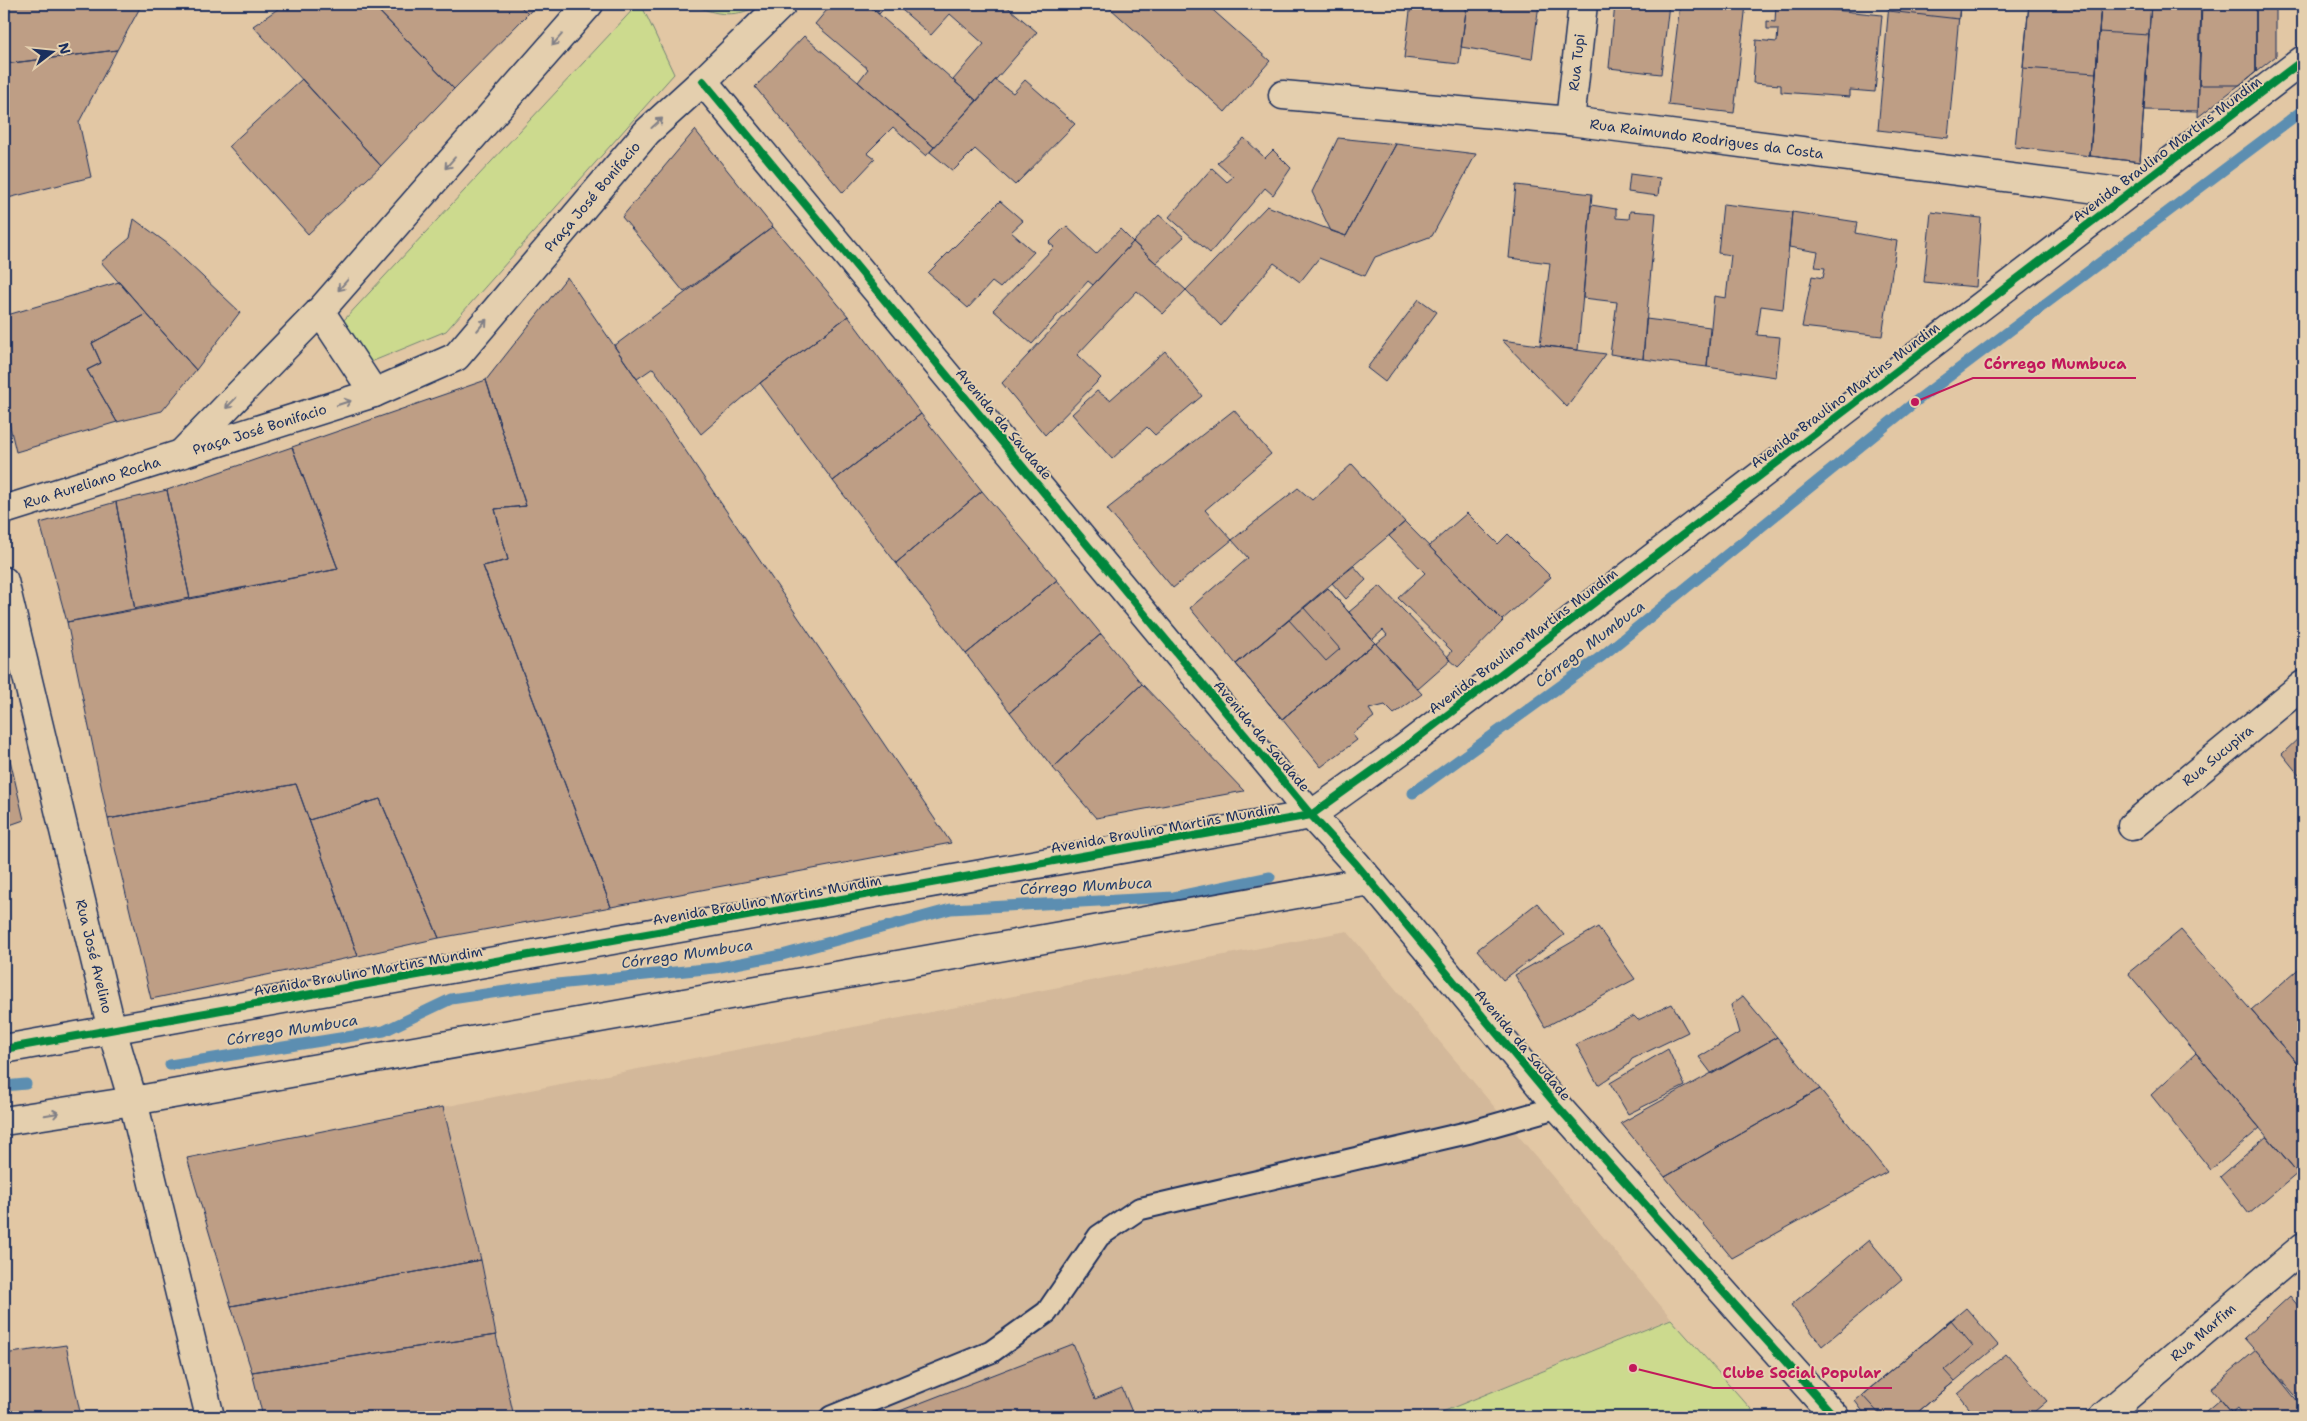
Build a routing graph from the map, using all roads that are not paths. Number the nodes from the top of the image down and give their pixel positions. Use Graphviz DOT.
graph roads {
  1 [pos="589,4"];
  2 [pos="782,4"];
  3 [pos="1582,4"];
  4 [pos="2303,60"];
  5 [pos="703,81"];
  6 [pos="1283,95"];
  7 [pos="1570,121"];
  8 [pos="2128,193"];
  9 [pos="320,311"];
  10 [pos="374,393"];
  11 [pos="180,455"];
  12 [pos="4,510"];
  13 [pos="4,582"];
  14 [pos="2303,685"];
  15 [pos="1315,820"];
  16 [pos="2132,826"];
  17 [pos="1363,873"];
  18 [pos="112,1030"];
  19 [pos="4,1049"];
  20 [pos="133,1101"];
  21 [pos="1558,1107"];
  22 [pos="4,1121"];
  23 [pos="2303,1248"];
  24 [pos="210,1417"];
  25 [pos="831,1417"];
  26 [pos="1835,1417"];
  27 [pos="2103,1417"];
  1 -- 9 [label="street, Praça José Bonifacio, one-way"];
  2 -- 5 [label="street, Praça José Bonifacio"];
  3 -- 7 [label="street, Rua Tupi"];
  4 -- 8 [label="street, Avenida Braulino Martins Mundim"];
  10 -- 5 [label="street, Praça José Bonifacio, one-way"];
  5 -- 15 [label="street, Avenida da Saudade"];
  6 -- 7 [label="street, Rua Raimundo Rodrigues da Costa"];
  7 -- 8 [label="street, Rua Raimundo Rodrigues da Costa"];
  8 -- 15 [label="street, Avenida Braulino Martins Mundim"];
  9 -- 10 [label="street"];
  9 -- 11 [label="street, Praça José Bonifacio, one-way"];
  11 -- 10 [label="street, Praça José Bonifacio, one-way"];
  11 -- 12 [label="street, Rua Aureliano Rocha"];
  13 -- 18 [label="street, Rua José Avelino"];
  14 -- 16 [label="street, Rua Sucupira"];
  15 -- 17 [label="street, Avenida da Saudade"];
  15 -- 18 [label="street, Avenida Braulino Martins Mundim"];
  17 -- 20 [label="street"];
  17 -- 21 [label="street, Avenida da Saudade"];
  18 -- 19 [label="street, Avenida Braulino Martins Mundim"];
  18 -- 20 [label="street, Rua José Avelino"];
  22 -- 20 [label="street, one-way"];
  20 -- 24 [label="street, Rua José Avelino"];
  21 -- 25 [label="lane"];
  21 -- 26 [label="street, Avenida da Saudade"];
  23 -- 27 [label="street, Rua Marfim"];
}
